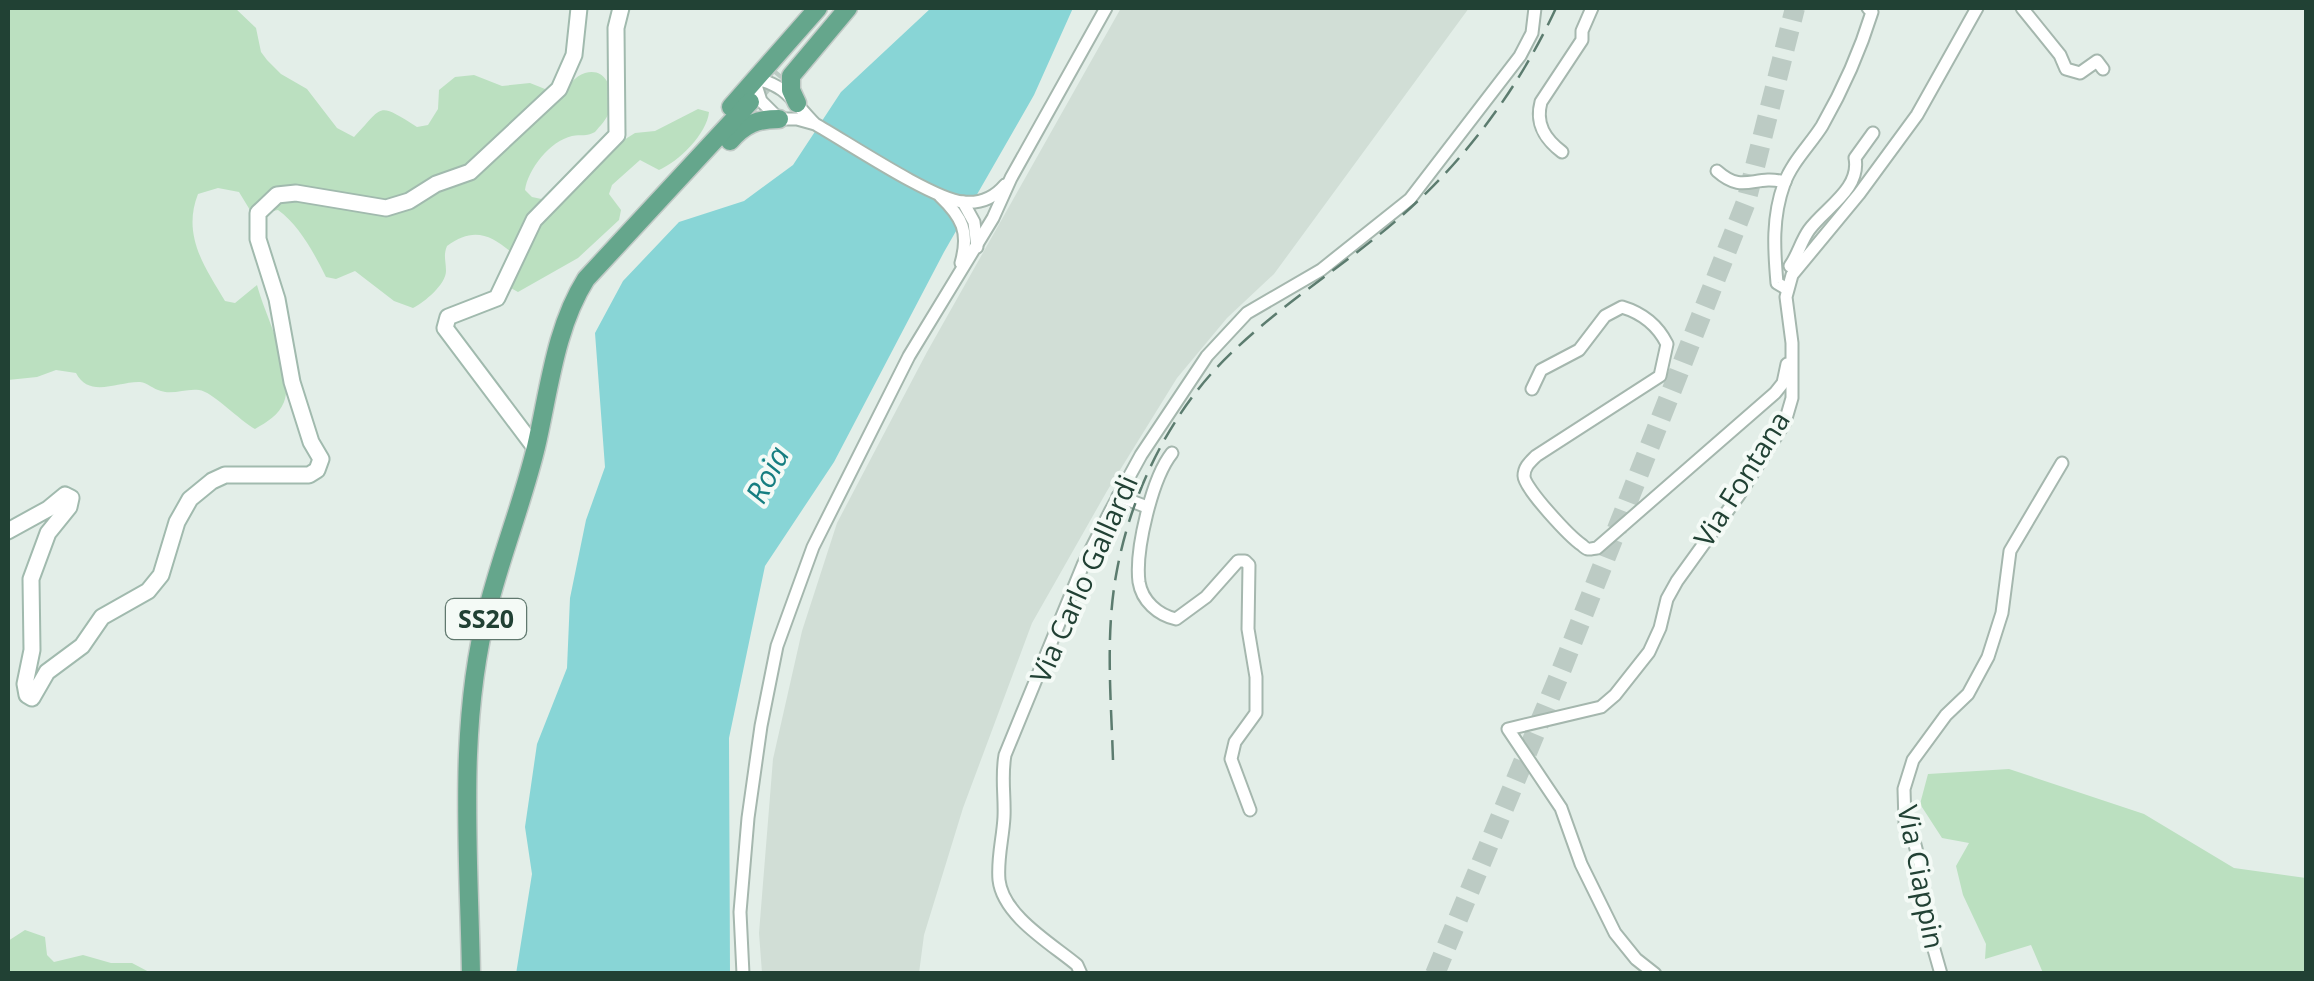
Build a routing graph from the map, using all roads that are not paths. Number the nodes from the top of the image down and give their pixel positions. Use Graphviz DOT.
graph roads {
  1 [pos="579,8"];
  2 [pos="620,8"];
  3 [pos="818,8"];
  4 [pos="832,8"];
  5 [pos="848,8"];
  6 [pos="1106,8"];
  7 [pos="1534,8"];
  8 [pos="1592,8"];
  9 [pos="1868,8"];
  10 [pos="1977,8"];
  11 [pos="2022,8"];
  12 [pos="2103,69"];
  13 [pos="776,70"];
  14 [pos="754,79"];
  15 [pos="792,95"];
  16 [pos="750,102"];
  17 [pos="769,116"];
  18 [pos="815,124"];
  19 [pos="1873,133"];
  20 [pos="1562,152"];
  21 [pos="1716,171"];
  22 [pos="1011,178"];
  23 [pos="1785,182"];
  24 [pos="960,208"];
  25 [pos="993,218"];
  26 [pos="970,228"];
  27 [pos="976,247"];
  28 [pos="958,272"];
  29 [pos="586,279"];
  30 [pos="1783,288"];
  31 [pos="1788,320"];
  32 [pos="1532,389"];
  33 [pos="536,449"];
  34 [pos="1172,453"];
  35 [pos="2062,464"];
  36 [pos="1118,496"];
  37 [pos="1147,507"];
  38 [pos="8,531"];
  39 [pos="1250,810"];
  40 [pos="471,974"];
  41 [pos="743,974"];
  42 [pos="1081,974"];
  43 [pos="1655,974"];
  44 [pos="1942,974"];
  1 -- 38 [label="main road"];
  2 -- 33 [label="main road"];
  3 -- 14 [label="main road"];
  4 -- 13 [label="main road"];
  5 -- 15 [label="main road"];
  6 -- 22 [label="street"];
  7 -- 36 [label="street, Via Carlo Gallardi"];
  8 -- 20 [label="street"];
  9 -- 23 [label="street"];
  10 -- 30 [label="street"];
  11 -- 12 [label="street"];
  14 -- 15 [label="street"];
  14 -- 17 [label="street"];
  14 -- 29 [label="main road"];
  15 -- 18 [label="street"];
  16 -- 29 [label="main road, SS20"];
  17 -- 18 [label="street"];
  17 -- 29 [label="main road"];
  18 -- 24 [label="street"];
  19 -- 30 [label="street"];
  21 -- 23 [label="street"];
  22 -- 24 [label="street"];
  22 -- 25 [label="street"];
  23 -- 30 [label="street, Via Fontana"];
  24 -- 26 [label="street"];
  25 -- 26 [label="street"];
  25 -- 27 [label="street"];
  26 -- 27 [label="street"];
  26 -- 28 [label="street"];
  27 -- 28 [label="street"];
  28 -- 41 [label="street"];
  29 -- 33 [label="main road, SS20"];
  30 -- 31 [label="street, Via Fontana"];
  31 -- 32 [label="street"];
  31 -- 43 [label="street, Via Fontana"];
  33 -- 40 [label="main road, SS20"];
  34 -- 37 [label="street"];
  35 -- 44 [label="street, Via Ciappin"];
  36 -- 37 [label="street"];
  36 -- 42 [label="street, Via Carlo Gallardi"];
  37 -- 39 [label="street"];
}
